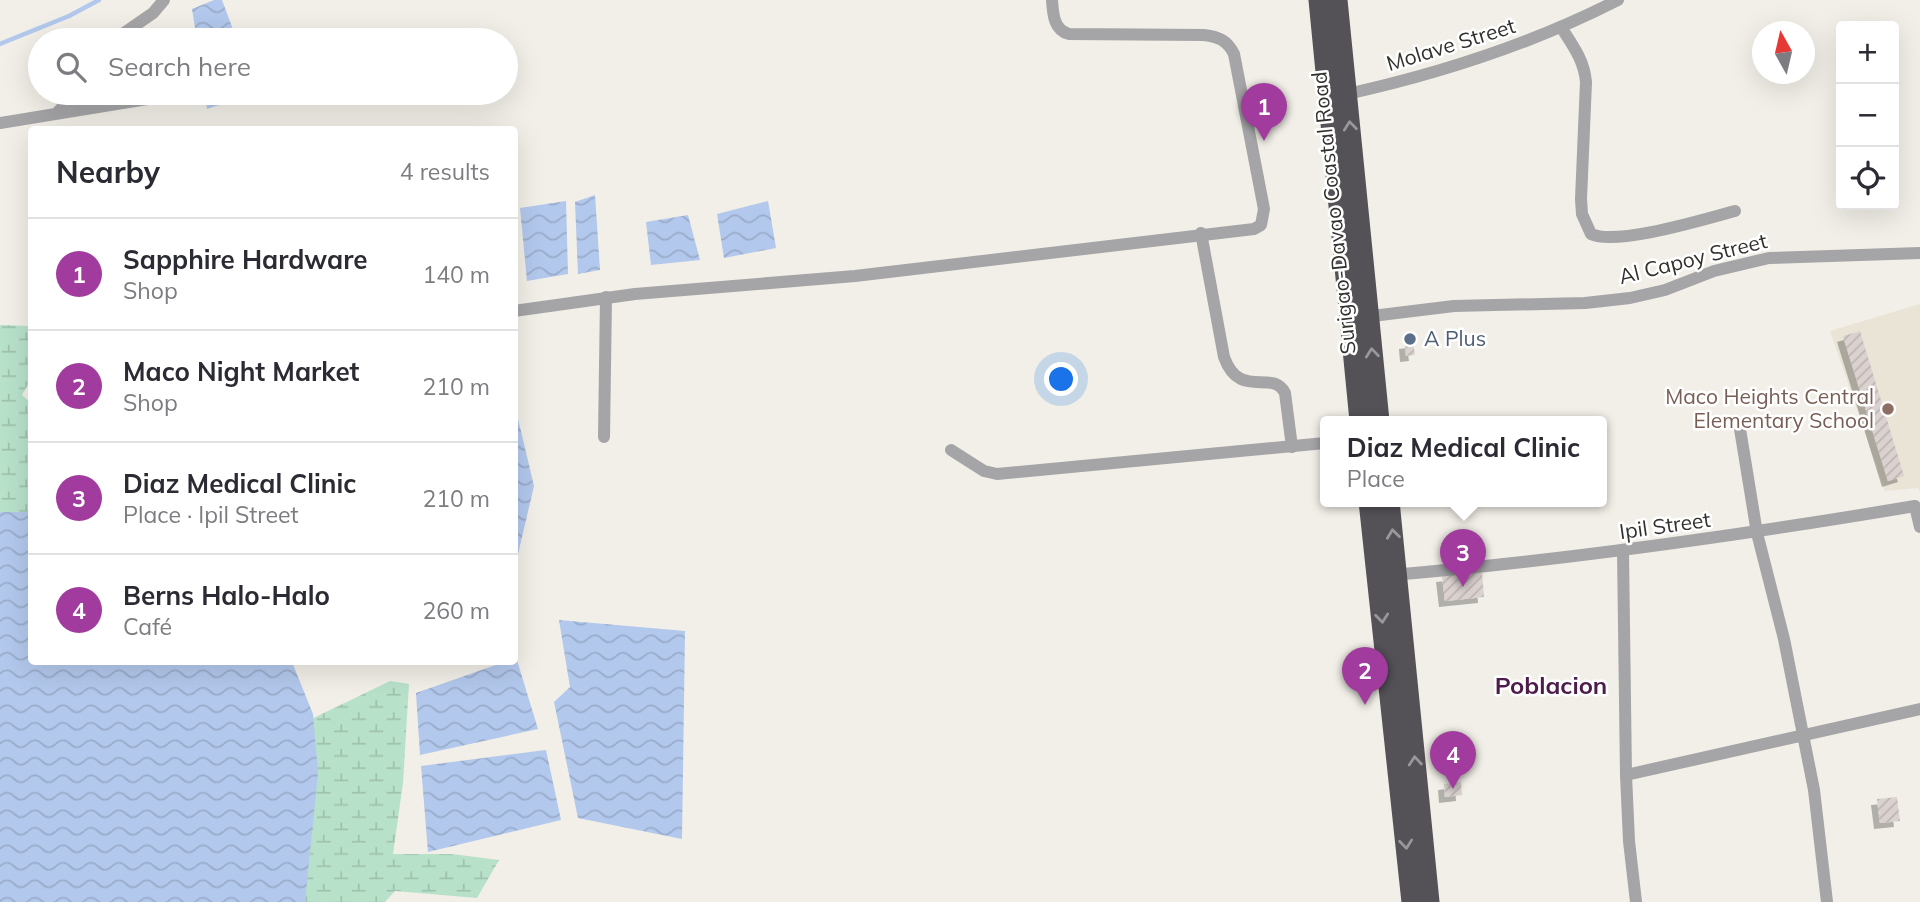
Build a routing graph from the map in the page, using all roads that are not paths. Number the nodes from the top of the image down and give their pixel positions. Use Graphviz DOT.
graph roads {
  1 [pos="164,0"];
  2 [pos="1052,0"];
  3 [pos="1319,0"];
  4 [pos="1337,0"];
  5 [pos="1618,0"];
  6 [pos="1561,27"];
  7 [pos="131,28"];
  8 [pos="1338,96"];
  9 [pos="65,105"];
  10 [pos="112,105"];
  11 [pos="57,114"];
  12 [pos="0,123"];
  13 [pos="1735,211"];
  14 [pos="1201,233"];
  15 [pos="1920,253"];
  16 [pos="606,297"];
  17 [pos="518,310"];
  18 [pos="1360,318"];
  19 [pos="1360,416"];
  20 [pos="1378,416"];
  21 [pos="1740,429"];
  22 [pos="604,437"];
  23 [pos="1320,444"];
  24 [pos="1292,447"];
  25 [pos="951,450"];
  26 [pos="1371,507"];
  27 [pos="1389,507"];
  28 [pos="1920,527"];
  29 [pos="1757,533"];
  30 [pos="1623,551"];
  31 [pos="1388,575"];
  32 [pos="1920,709"];
  33 [pos="1802,736"];
  34 [pos="1626,775"];
  35 [pos="1412,902"];
  36 [pos="1429,902"];
  37 [pos="1636,902"];
  38 [pos="1827,902"];
  1 -- 7 [label="street"];
  2 -- 14 [label="street"];
  3 -- 8 [label="highway, Surigao-Davao Coastal Road"];
  4 -- 8 [label="highway, Surigao-Davao Coastal Road"];
  5 -- 6 [label="street, Molave Street"];
  6 -- 8 [label="street, Molave Street"];
  6 -- 13 [label="street"];
  8 -- 18 [label="highway, Surigao-Davao Coastal Road"];
  9 -- 11 [label="street"];
  10 -- 11 [label="street"];
  11 -- 12 [label="street"];
  14 -- 16 [label="street"];
  14 -- 24 [label="street"];
  15 -- 18 [label="street, Al Capoy Street"];
  16 -- 17 [label="street"];
  16 -- 22 [label="street"];
  18 -- 19 [label="highway, Surigao-Davao Coastal Road"];
  20 -- 18 [label="highway, Surigao-Davao Coastal Road, one-way"];
  21 -- 29 [label="street"];
  23 -- 24 [label="street"];
  24 -- 25 [label="street"];
  26 -- 31 [label="highway"];
  31 -- 27 [label="highway, one-way"];
  28 -- 29 [label="street, Ipil Street"];
  29 -- 30 [label="street, Ipil Street"];
  29 -- 33 [label="street"];
  30 -- 31 [label="street, Ipil Street"];
  30 -- 34 [label="street"];
  31 -- 35 [label="highway, one-way"];
  36 -- 31 [label="highway, one-way"];
  32 -- 33 [label="street"];
  33 -- 34 [label="street"];
  33 -- 38 [label="street"];
  34 -- 37 [label="street"];
}
